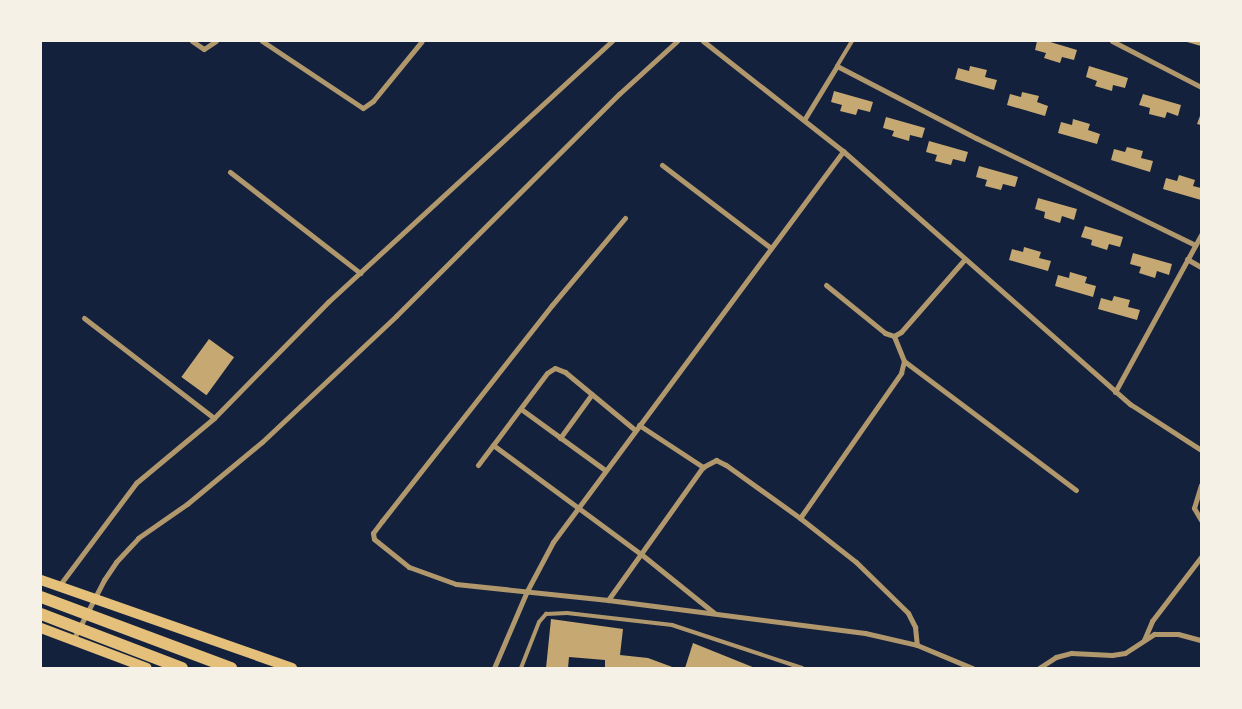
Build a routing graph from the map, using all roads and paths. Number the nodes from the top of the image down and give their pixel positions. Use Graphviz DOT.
graph roads {
  1 [pos="192,41"];
  2 [pos="216,41"];
  3 [pos="262,41"];
  4 [pos="422,41"];
  5 [pos="612,41"];
  6 [pos="677,41"];
  7 [pos="702,41"];
  8 [pos="852,41"];
  9 [pos="1112,41"];
  10 [pos="837,66"];
  11 [pos="1201,87"];
  12 [pos="804,120"];
  13 [pos="843,151"];
  14 [pos="662,164"];
  15 [pos="230,172"];
  16 [pos="625,218"];
  17 [pos="1201,235"];
  18 [pos="1196,244"];
  19 [pos="771,248"];
  20 [pos="965,259"];
  21 [pos="1187,259"];
  22 [pos="1201,267"];
  23 [pos="360,273"];
  24 [pos="826,285"];
  25 [pos="84,318"];
  26 [pos="894,336"];
  27 [pos="904,361"];
  28 [pos="1115,392"];
  29 [pos="592,394"];
  30 [pos="521,409"];
  31 [pos="214,418"];
  32 [pos="637,427"];
  33 [pos="560,438"];
  34 [pos="493,445"];
  35 [pos="1201,450"];
  36 [pos="478,465"];
  37 [pos="703,468"];
  38 [pos="605,470"];
  39 [pos="1201,485"];
  40 [pos="1076,490"];
  41 [pos="578,506"];
  42 [pos="800,518"];
  43 [pos="1201,520"];
  44 [pos="641,554"];
  45 [pos="1201,557"];
  46 [pos="41,580"];
  47 [pos="59,586"];
  48 [pos="527,591"];
  49 [pos="41,597"];
  50 [pos="92,598"];
  51 [pos="608,600"];
  52 [pos="41,614"];
  53 [pos="714,614"];
  54 [pos="41,628"];
  55 [pos="73,640"];
  56 [pos="1144,640"];
  57 [pos="1201,640"];
  58 [pos="917,645"];
  59 [pos="147,668"];
  60 [pos="182,668"];
  61 [pos="231,668"];
  62 [pos="292,668"];
  63 [pos="494,668"];
  64 [pos="521,668"];
  65 [pos="802,668"];
  66 [pos="972,668"];
  67 [pos="1039,668"];
  1 -- 2 [label="street"];
  3 -- 4 [label="street"];
  5 -- 23 [label="street"];
  6 -- 50 [label="street"];
  7 -- 12 [label="street"];
  8 -- 10 [label="lane"];
  9 -- 11 [label="street"];
  10 -- 12 [label="street"];
  10 -- 18 [label="street"];
  12 -- 13 [label="street"];
  13 -- 19 [label="street"];
  13 -- 20 [label="street"];
  14 -- 19 [label="street"];
  15 -- 23 [label="street"];
  16 -- 48 [label="street"];
  17 -- 18 [label="street"];
  18 -- 21 [label="street"];
  19 -- 32 [label="street"];
  20 -- 26 [label="street"];
  20 -- 28 [label="street"];
  21 -- 22 [label="street"];
  21 -- 28 [label="street"];
  23 -- 31 [label="street"];
  24 -- 26 [label="street"];
  25 -- 31 [label="street"];
  26 -- 27 [label="street"];
  27 -- 40 [label="street"];
  27 -- 42 [label="street"];
  28 -- 35 [label="street"];
  29 -- 30 [label="street"];
  29 -- 32 [label="street"];
  29 -- 33 [label="street"];
  30 -- 33 [label="street"];
  30 -- 34 [label="street"];
  31 -- 47 [label="street"];
  32 -- 37 [label="street"];
  32 -- 38 [label="street"];
  33 -- 38 [label="street"];
  34 -- 36 [label="street"];
  34 -- 41 [label="street"];
  37 -- 42 [label="street"];
  37 -- 44 [label="street"];
  38 -- 41 [label="street"];
  39 -- 43 [label="street"];
  41 -- 44 [label="street"];
  41 -- 48 [label="street"];
  42 -- 58 [label="street"];
  44 -- 51 [label="street"];
  44 -- 53 [label="street"];
  45 -- 56 [label="street"];
  46 -- 47 [label="main road"];
  47 -- 50 [label="main road"];
  48 -- 51 [label="street"];
  48 -- 63 [label="street"];
  49 -- 61 [label="highway"];
  50 -- 55 [label="street"];
  50 -- 62 [label="main road"];
  51 -- 53 [label="street"];
  52 -- 60 [label="highway"];
  53 -- 58 [label="street"];
  54 -- 55 [label="main road"];
  55 -- 59 [label="main road"];
  56 -- 57 [label="street"];
  56 -- 67 [label="street"];
  58 -- 66 [label="street"];
  64 -- 65 [label="lane"];
}
